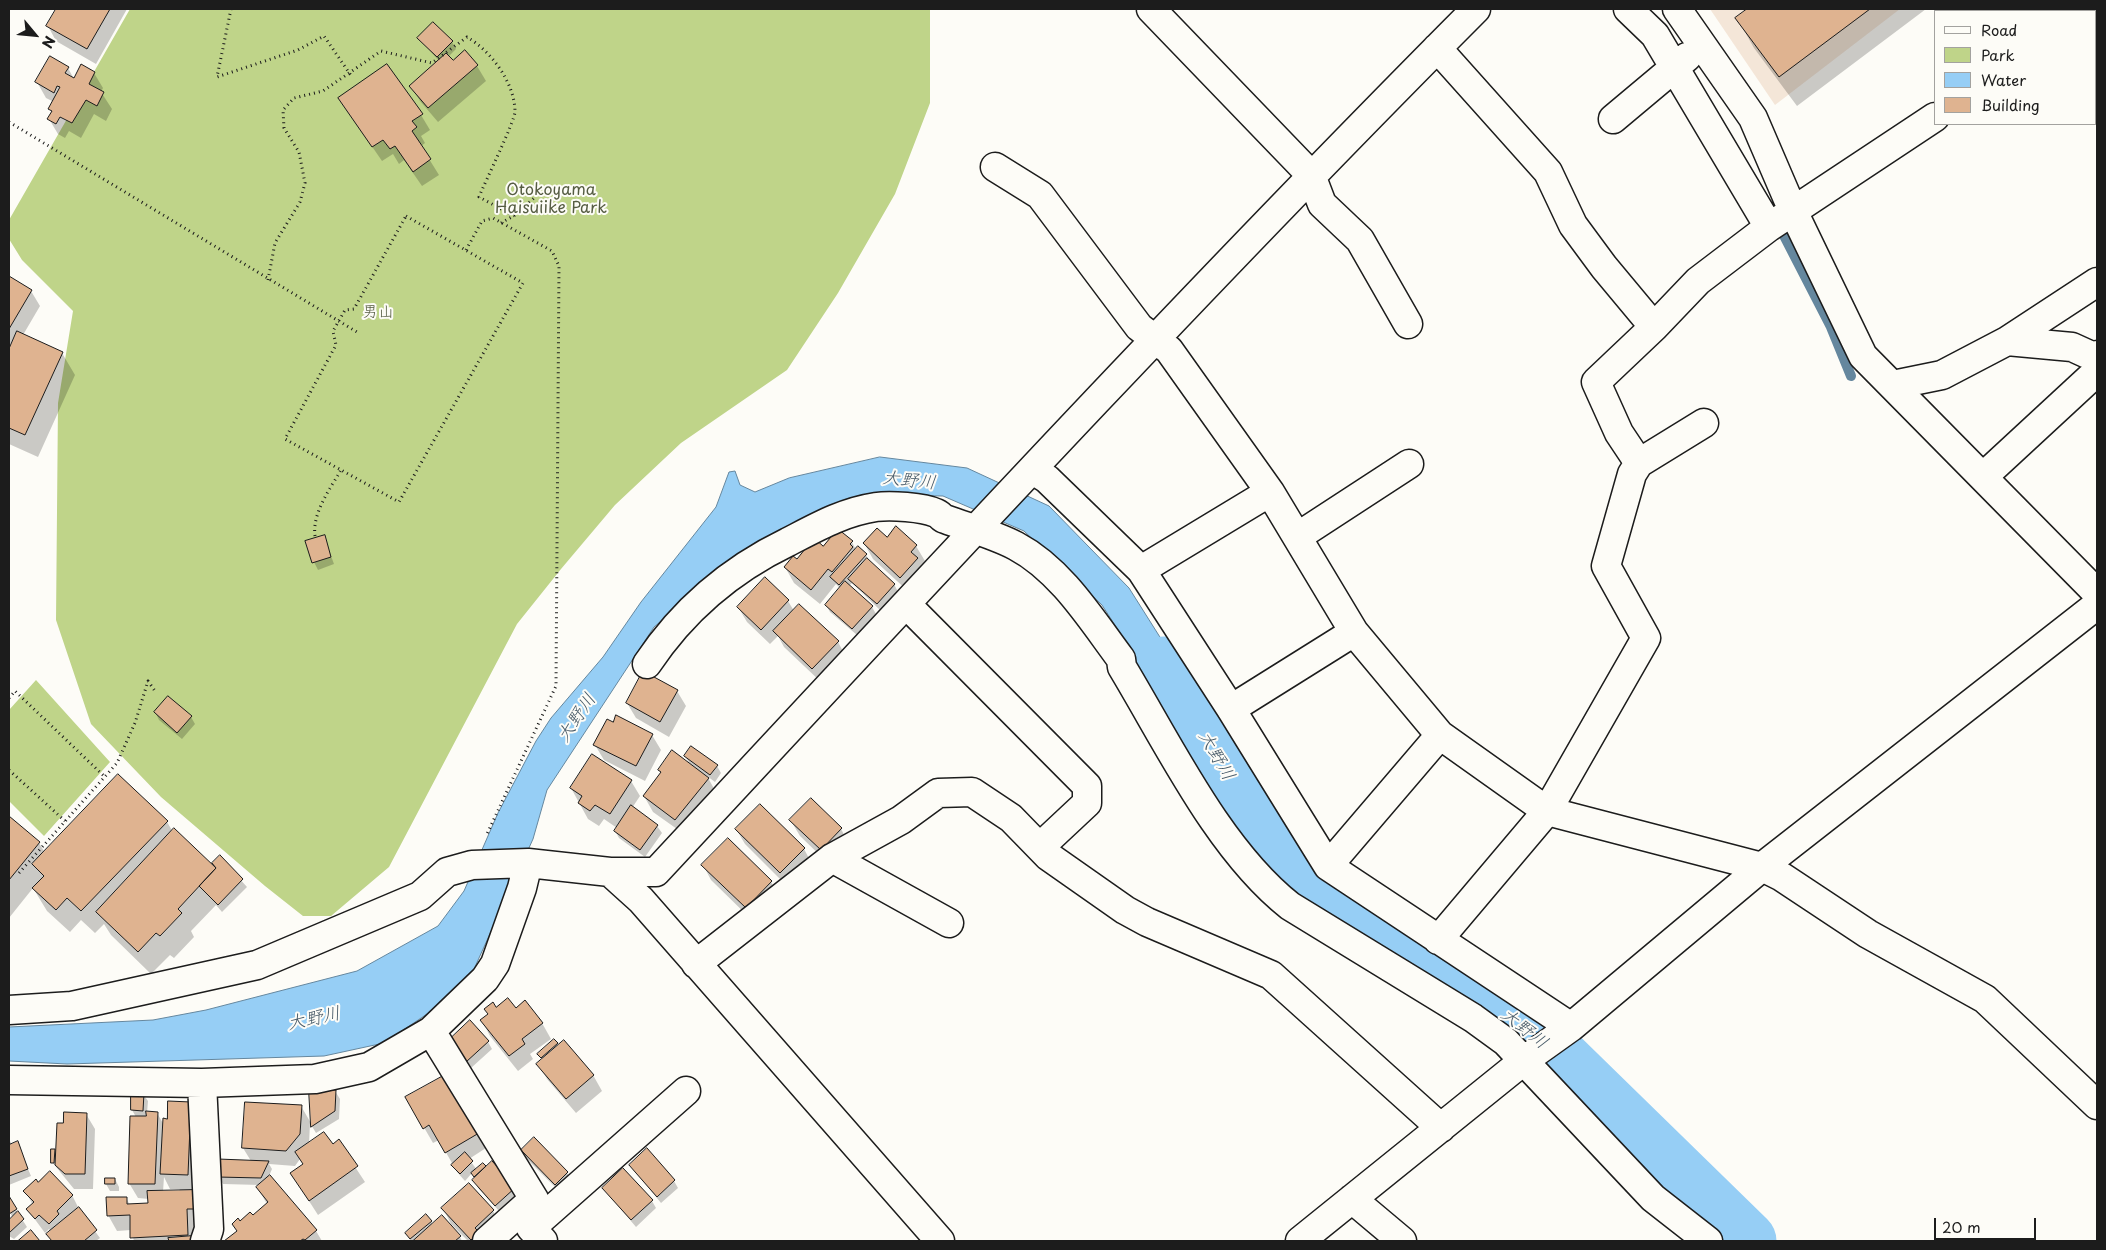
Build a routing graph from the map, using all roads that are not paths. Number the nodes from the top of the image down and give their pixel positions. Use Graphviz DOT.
graph roads {
  1 [pos="1150,9"];
  2 [pos="1476,9"];
  3 [pos="1628,9"];
  4 [pos="1677,9"];
  5 [pos="1702,44"];
  6 [pos="1437,48"];
  7 [pos="1674,68"];
  8 [pos="1934,118"];
  9 [pos="1613,119"];
  10 [pos="995,167"];
  11 [pos="1311,175"];
  12 [pos="1793,212"];
  13 [pos="1769,227"];
  14 [pos="2097,282"];
  15 [pos="1408,324"];
  16 [pos="1654,327"];
  17 [pos="1155,338"];
  18 [pos="2007,342"];
  19 [pos="2094,367"];
  20 [pos="1893,385"];
  21 [pos="1704,423"];
  22 [pos="1639,463"];
  23 [pos="1408,464"];
  24 [pos="1033,470"];
  25 [pos="1984,476"];
  26 [pos="1270,492"];
  27 [pos="978,530"];
  28 [pos="1297,537"];
  29 [pos="1141,570"];
  30 [pos="2097,592"];
  31 [pos="906,604"];
  32 [pos="2097,605"];
  33 [pos="1354,632"];
  34 [pos="647,664"];
  35 [pos="1232,709"];
  36 [pos="1440,734"];
  37 [pos="1546,811"];
  38 [pos="1040,847"];
  39 [pos="832,858"];
  40 [pos="528,863"];
  41 [pos="1328,866"];
  42 [pos="1762,867"];
  43 [pos="610,872"];
  44 [pos="949,923"];
  45 [pos="1438,940"];
  46 [pos="696,964"];
  47 [pos="9,1010"];
  48 [pos="1571,1027"];
  49 [pos="431,1031"];
  50 [pos="1522,1062"];
  51 [pos="9,1080"];
  52 [pos="202,1083"];
  53 [pos="686,1091"];
  54 [pos="2097,1105"];
  55 [pos="1440,1128"];
  56 [pos="534,1199"];
  57 [pos="1352,1199"];
  58 [pos="537,1235"];
  59 [pos="205,1241"];
  60 [pos="487,1241"];
  61 [pos="940,1241"];
  62 [pos="1300,1241"];
  63 [pos="1402,1241"];
  64 [pos="1708,1241"];
  1 -- 11 [label="street"];
  2 -- 6 [label="street"];
  3 -- 7 [label="street"];
  4 -- 5 [label="street"];
  5 -- 7 [label="street"];
  5 -- 12 [label="street"];
  6 -- 11 [label="street"];
  6 -- 16 [label="street"];
  7 -- 9 [label="street"];
  7 -- 13 [label="street"];
  8 -- 12 [label="street"];
  10 -- 17 [label="street"];
  11 -- 15 [label="street"];
  11 -- 17 [label="street"];
  12 -- 13 [label="street"];
  12 -- 20 [label="street"];
  13 -- 16 [label="street"];
  14 -- 18 [label="street"];
  16 -- 22 [label="street"];
  17 -- 24 [label="street"];
  17 -- 26 [label="street"];
  18 -- 19 [label="street"];
  18 -- 20 [label="street"];
  19 -- 25 [label="street"];
  20 -- 25 [label="street"];
  21 -- 22 [label="street"];
  22 -- 37 [label="street"];
  23 -- 28 [label="street"];
  24 -- 27 [label="street"];
  24 -- 29 [label="street"];
  25 -- 30 [label="street"];
  26 -- 28 [label="street"];
  26 -- 29 [label="street"];
  27 -- 31 [label="street"];
  27 -- 34 [label="street"];
  27 -- 50 [label="street"];
  28 -- 33 [label="street"];
  29 -- 35 [label="street"];
  31 -- 38 [label="street"];
  31 -- 43 [label="street"];
  32 -- 42 [label="street"];
  33 -- 35 [label="street"];
  33 -- 36 [label="street"];
  35 -- 41 [label="street"];
  36 -- 37 [label="street"];
  36 -- 41 [label="street"];
  37 -- 42 [label="street"];
  37 -- 45 [label="street"];
  38 -- 39 [label="street"];
  38 -- 55 [label="street"];
  39 -- 44 [label="street"];
  39 -- 46 [label="street"];
  40 -- 43 [label="street"];
  40 -- 47 [label="street"];
  40 -- 49 [label="street"];
  41 -- 45 [label="street"];
  42 -- 48 [label="street"];
  42 -- 54 [label="street"];
  43 -- 46 [label="street"];
  45 -- 48 [label="street"];
  46 -- 61 [label="street"];
  48 -- 50 [label="street"];
  49 -- 52 [label="street"];
  49 -- 56 [label="street"];
  50 -- 55 [label="street"];
  50 -- 64 [label="street"];
  51 -- 52 [label="street"];
  52 -- 59 [label="street"];
  53 -- 58 [label="street"];
  55 -- 57 [label="street"];
  56 -- 58 [label="street"];
  56 -- 60 [label="street"];
  57 -- 62 [label="street"];
  57 -- 63 [label="street"];
}
